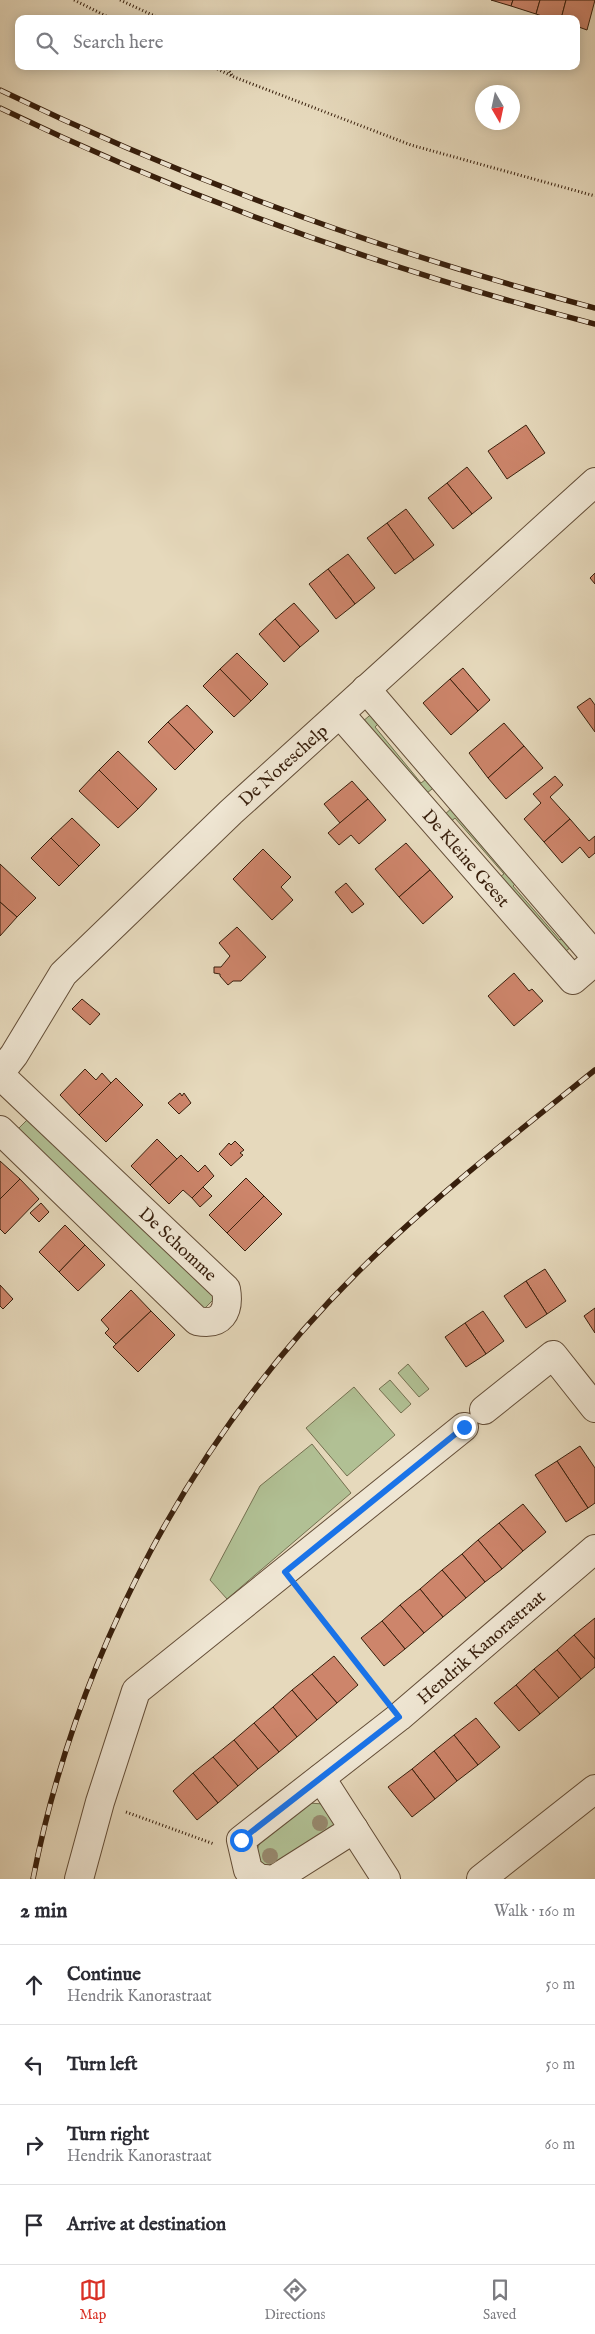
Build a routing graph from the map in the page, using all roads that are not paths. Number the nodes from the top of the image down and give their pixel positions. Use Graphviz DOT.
graph roads {
  1 [pos="595,482"];
  2 [pos="366,690"];
  3 [pos="340,714"];
  4 [pos="595,956"];
  5 [pos="595,962"];
  6 [pos="0,1074"];
  7 [pos="0,1130"];
  8 [pos="595,1408"];
  9 [pos="595,1549"];
  10 [pos="322,1778"];
  11 [pos="595,1788"];
  12 [pos="354,1829"];
  13 [pos="79,1879"];
  14 [pos="266,1879"];
  15 [pos="275,1879"];
  16 [pos="386,1879"];
  17 [pos="481,1879"];
  1 -- 2 [label="street, De Noteschelp"];
  2 -- 3 [label="street, De Noteschelp"];
  2 -- 4 [label="street, De Kleine Geest"];
  3 -- 5 [label="street, De Kleine Geest"];
  3 -- 6 [label="street, De Noteschelp"];
  6 -- 7 [label="street, De Schomme"];
  8 -- 13 [label="street"];
  9 -- 10 [label="street, Hendrik Kanorastraat"];
  10 -- 12 [label="street"];
  10 -- 14 [label="street, Hendrik Kanorastraat"];
  11 -- 17 [label="street"];
  12 -- 15 [label="street"];
  12 -- 16 [label="street"];
}
